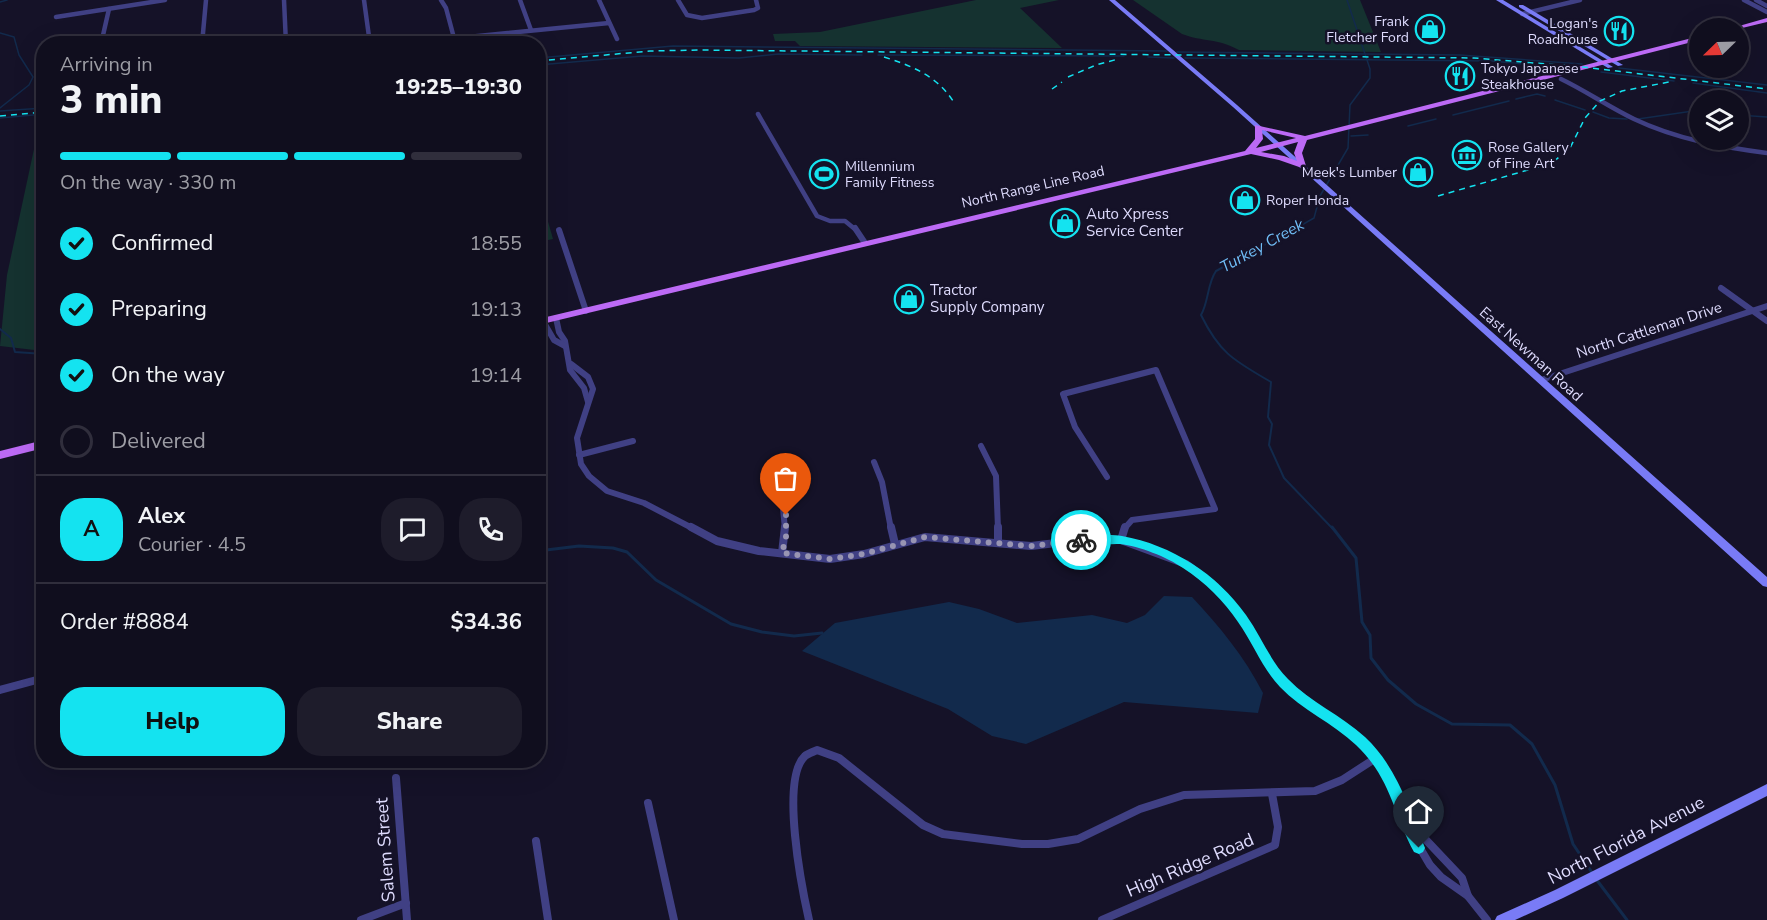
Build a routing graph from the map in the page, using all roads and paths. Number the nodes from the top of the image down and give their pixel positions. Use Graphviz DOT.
graph roads {
  1 [pos="165,0"];
  2 [pos="206,0"];
  3 [pos="284,0"];
  4 [pos="364,0"];
  5 [pos="441,0"];
  6 [pos="520,0"];
  7 [pos="599,0"];
  8 [pos="678,0"];
  9 [pos="756,0"];
  10 [pos="1112,0"];
  11 [pos="1499,0"];
  12 [pos="1512,0"];
  13 [pos="1580,0"];
  14 [pos="1744,0"];
  15 [pos="1756,0"];
  16 [pos="1767,6"];
  17 [pos="109,9"];
  18 [pos="1531,12"];
  19 [pos="1767,12"];
  20 [pos="1522,14"];
  21 [pos="56,17"];
  22 [pos="1767,20"];
  23 [pos="609,23"];
  24 [pos="1749,24"];
  25 [pos="1767,25"];
  26 [pos="531,30"];
  27 [pos="1749,30"];
  28 [pos="103,36"];
  29 [pos="203,36"];
  30 [pos="286,36"];
  31 [pos="369,36"];
  32 [pos="453,36"];
  33 [pos="473,36"];
  34 [pos="617,39"];
  35 [pos="1689,41"];
  36 [pos="1678,44"];
  37 [pos="1689,48"];
  38 [pos="1601,58"];
  39 [pos="1610,63"];
  40 [pos="1561,79"];
  41 [pos="1534,81"];
  42 [pos="758,114"];
  43 [pos="1258,127"];
  44 [pos="1304,138"];
  45 [pos="1277,145"];
  46 [pos="1247,153"];
  47 [pos="1767,153"];
  48 [pos="1305,169"];
  49 [pos="559,230"];
  50 [pos="865,243"];
  51 [pos="1721,288"];
  52 [pos="1767,306"];
  53 [pos="1751,310"];
  54 [pos="586,311"];
  55 [pos="556,318"];
  56 [pos="546,320"];
  57 [pos="1767,321"];
  58 [pos="546,328"];
  59 [pos="565,346"];
  60 [pos="1541,380"];
  61 [pos="633,441"];
  62 [pos="36,446"];
  63 [pos="981,446"];
  64 [pos="0,455"];
  65 [pos="579,455"];
  66 [pos="874,462"];
  67 [pos="1107,477"];
  68 [pos="782,498"];
  69 [pos="1121,540"];
  70 [pos="998,543"];
  71 [pos="895,544"];
  72 [pos="782,553"];
  73 [pos="1767,583"];
  74 [pos="36,680"];
  75 [pos="0,690"];
  76 [pos="1376,758"];
  77 [pos="396,778"];
  78 [pos="1767,790"];
  79 [pos="1272,794"];
  80 [pos="648,803"];
  81 [pos="1409,822"];
  82 [pos="536,841"];
  83 [pos="1468,896"];
  84 [pos="406,903"];
  85 [pos="361,920"];
  86 [pos="407,920"];
  87 [pos="548,920"];
  88 [pos="674,920"];
  89 [pos="808,920"];
  90 [pos="1102,920"];
  91 [pos="1487,920"];
  92 [pos="1501,920"];
  1 -- 17 [label="street"];
  2 -- 29 [label="street"];
  3 -- 30 [label="street"];
  4 -- 31 [label="street"];
  5 -- 32 [label="street"];
  6 -- 26 [label="street"];
  7 -- 23 [label="street"];
  8 -- 9 [label="street"];
  10 -- 43 [label="street, East Newman Road"];
  11 -- 20 [label="street"];
  12 -- 18 [label="street"];
  13 -- 18 [label="street"];
  14 -- 19 [label="street"];
  15 -- 16 [label="street"];
  17 -- 21 [label="street"];
  17 -- 28 [label="street"];
  18 -- 20 [label="street"];
  18 -- 38 [label="street"];
  20 -- 38 [label="street"];
  22 -- 24 [label="main road"];
  23 -- 26 [label="street"];
  23 -- 34 [label="street"];
  25 -- 27 [label="main road"];
  26 -- 33 [label="street"];
  35 -- 36 [label="main road, North Range Line Road"];
  36 -- 38 [label="main road"];
  36 -- 39 [label="main road, North Range Line Road"];
  37 -- 39 [label="main road, North Range Line Road"];
  38 -- 39 [label="main road, North Range Line Road"];
  38 -- 41 [label="main road, North Range Line Road"];
  39 -- 40 [label="main road, North Range Line Road"];
  40 -- 41 [label="main road, North Range Line Road"];
  40 -- 47 [label="street"];
  41 -- 44 [label="main road, North Range Line Road"];
  42 -- 50 [label="street"];
  43 -- 44 [label="main road"];
  43 -- 45 [label="street, East Newman Road"];
  43 -- 46 [label="main road"];
  44 -- 45 [label="main road, North Range Line Road"];
  44 -- 48 [label="main road"];
  45 -- 46 [label="main road, North Range Line Road"];
  45 -- 48 [label="street, East Newman Road"];
  46 -- 48 [label="main road"];
  46 -- 50 [label="main road, North Range Line Road"];
  48 -- 60 [label="street, East Newman Road"];
  49 -- 54 [label="street"];
  50 -- 54 [label="main road, North Range Line Road"];
  51 -- 53 [label="street"];
  52 -- 53 [label="street, North Cattleman Drive"];
  53 -- 57 [label="street"];
  53 -- 60 [label="street, North Cattleman Drive"];
  54 -- 55 [label="main road, North Range Line Road"];
  55 -- 56 [label="main road, North Range Line Road"];
  55 -- 59 [label="street"];
  58 -- 59 [label="street"];
  59 -- 65 [label="street"];
  60 -- 73 [label="street, East Newman Road"];
  61 -- 65 [label="street"];
  62 -- 64 [label="main road"];
  63 -- 70 [label="street"];
  65 -- 72 [label="street"];
  66 -- 71 [label="street"];
  67 -- 69 [label="street"];
  68 -- 72 [label="street"];
  69 -- 70 [label="street"];
  69 -- 76 [label="street"];
  70 -- 71 [label="street"];
  71 -- 72 [label="street"];
  74 -- 75 [label="street"];
  76 -- 79 [label="street"];
  76 -- 81 [label="street"];
  77 -- 84 [label="street, Salem Street"];
  78 -- 92 [label="street, North Florida Avenue"];
  79 -- 89 [label="street"];
  79 -- 90 [label="street, High Ridge Road"];
  80 -- 88 [label="street"];
  81 -- 83 [label="street"];
  81 -- 83 [label="street"];
  82 -- 87 [label="street"];
  83 -- 91 [label="street"];
  84 -- 85 [label="street"];
  84 -- 86 [label="street, Salem Street"];
}
